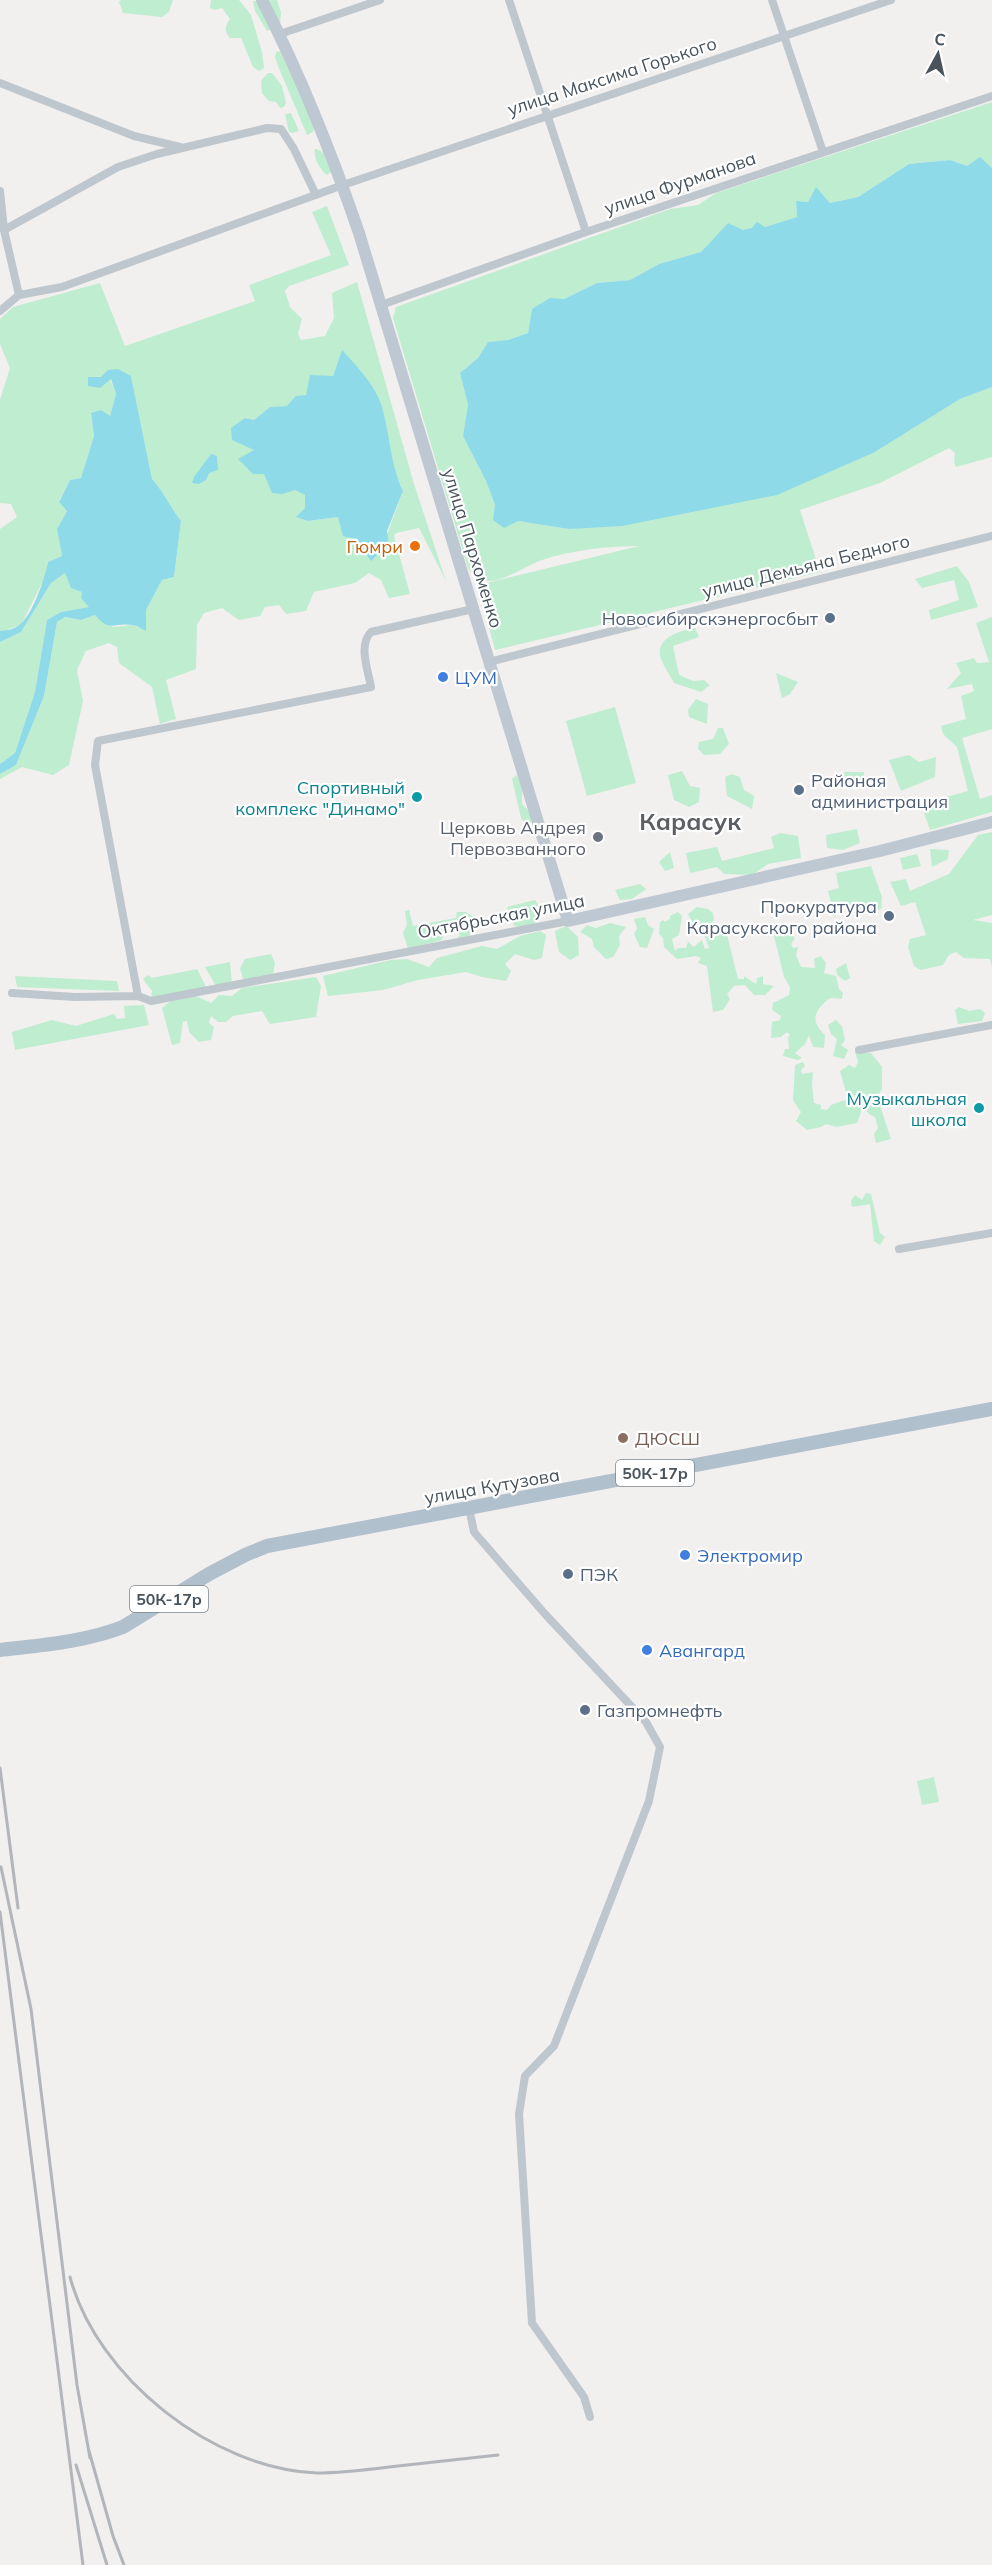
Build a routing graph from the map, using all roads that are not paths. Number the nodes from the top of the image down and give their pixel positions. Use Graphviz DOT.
graph roads {
  1 [pos="262,0"];
  2 [pos="380,0"];
  3 [pos="509,0"];
  4 [pos="772,0"];
  5 [pos="891,0"];
  6 [pos="280,34"];
  7 [pos="784,37"];
  8 [pos="0,83"];
  9 [pos="992,96"];
  10 [pos="548,114"];
  11 [pos="183,147"];
  12 [pos="823,152"];
  13 [pos="343,185"];
  14 [pos="0,191"];
  15 [pos="316,195"];
  16 [pos="4,230"];
  17 [pos="586,232"];
  18 [pos="19,295"];
  19 [pos="381,305"];
  20 [pos="0,311"];
  21 [pos="992,536"];
  22 [pos="473,609"];
  23 [pos="489,662"];
  24 [pos="992,822"];
  25 [pos="568,921"];
  26 [pos="12,993"];
  27 [pos="138,996"];
  28 [pos="992,1025"];
  29 [pos="859,1050"];
  30 [pos="992,1233"];
  31 [pos="899,1249"];
  32 [pos="992,1409"];
  33 [pos="468,1508"];
  34 [pos="0,1650"];
  35 [pos="590,2417"];
  1 -- 6 [label="street, улица Пархоменко"];
  2 -- 6 [label="street"];
  3 -- 10 [label="street"];
  4 -- 7 [label="street"];
  5 -- 7 [label="street, улица Максима Горького"];
  6 -- 13 [label="street, улица Пархоменко"];
  7 -- 10 [label="street, улица Максима Горького"];
  7 -- 12 [label="street"];
  8 -- 11 [label="street"];
  9 -- 12 [label="street, улица Фурманова"];
  10 -- 13 [label="street, улица Максима Горького"];
  10 -- 17 [label="street"];
  11 -- 15 [label="street"];
  11 -- 16 [label="street"];
  12 -- 17 [label="street, улица Фурманова"];
  13 -- 15 [label="street"];
  13 -- 19 [label="street, улица Пархоменко"];
  14 -- 16 [label="street"];
  15 -- 18 [label="street"];
  16 -- 18 [label="street"];
  17 -- 19 [label="street, улица Фурманова"];
  18 -- 20 [label="street"];
  19 -- 22 [label="street, улица Пархоменко"];
  21 -- 23 [label="street, улица Демьяна Бедного"];
  22 -- 23 [label="street, улица Пархоменко"];
  22 -- 27 [label="street"];
  23 -- 25 [label="street, улица Пархоменко"];
  24 -- 25 [label="street, Октябрьская улица"];
  25 -- 27 [label="street, Октябрьская улица"];
  26 -- 27 [label="street, Октябрьская улица"];
  28 -- 29 [label="street"];
  30 -- 31 [label="street"];
  32 -- 33 [label="main road, улица Кутузова / 50К-17р"];
  33 -- 34 [label="main road, улица Кутузова / 50К-17р"];
  33 -- 35 [label="street"];
}
